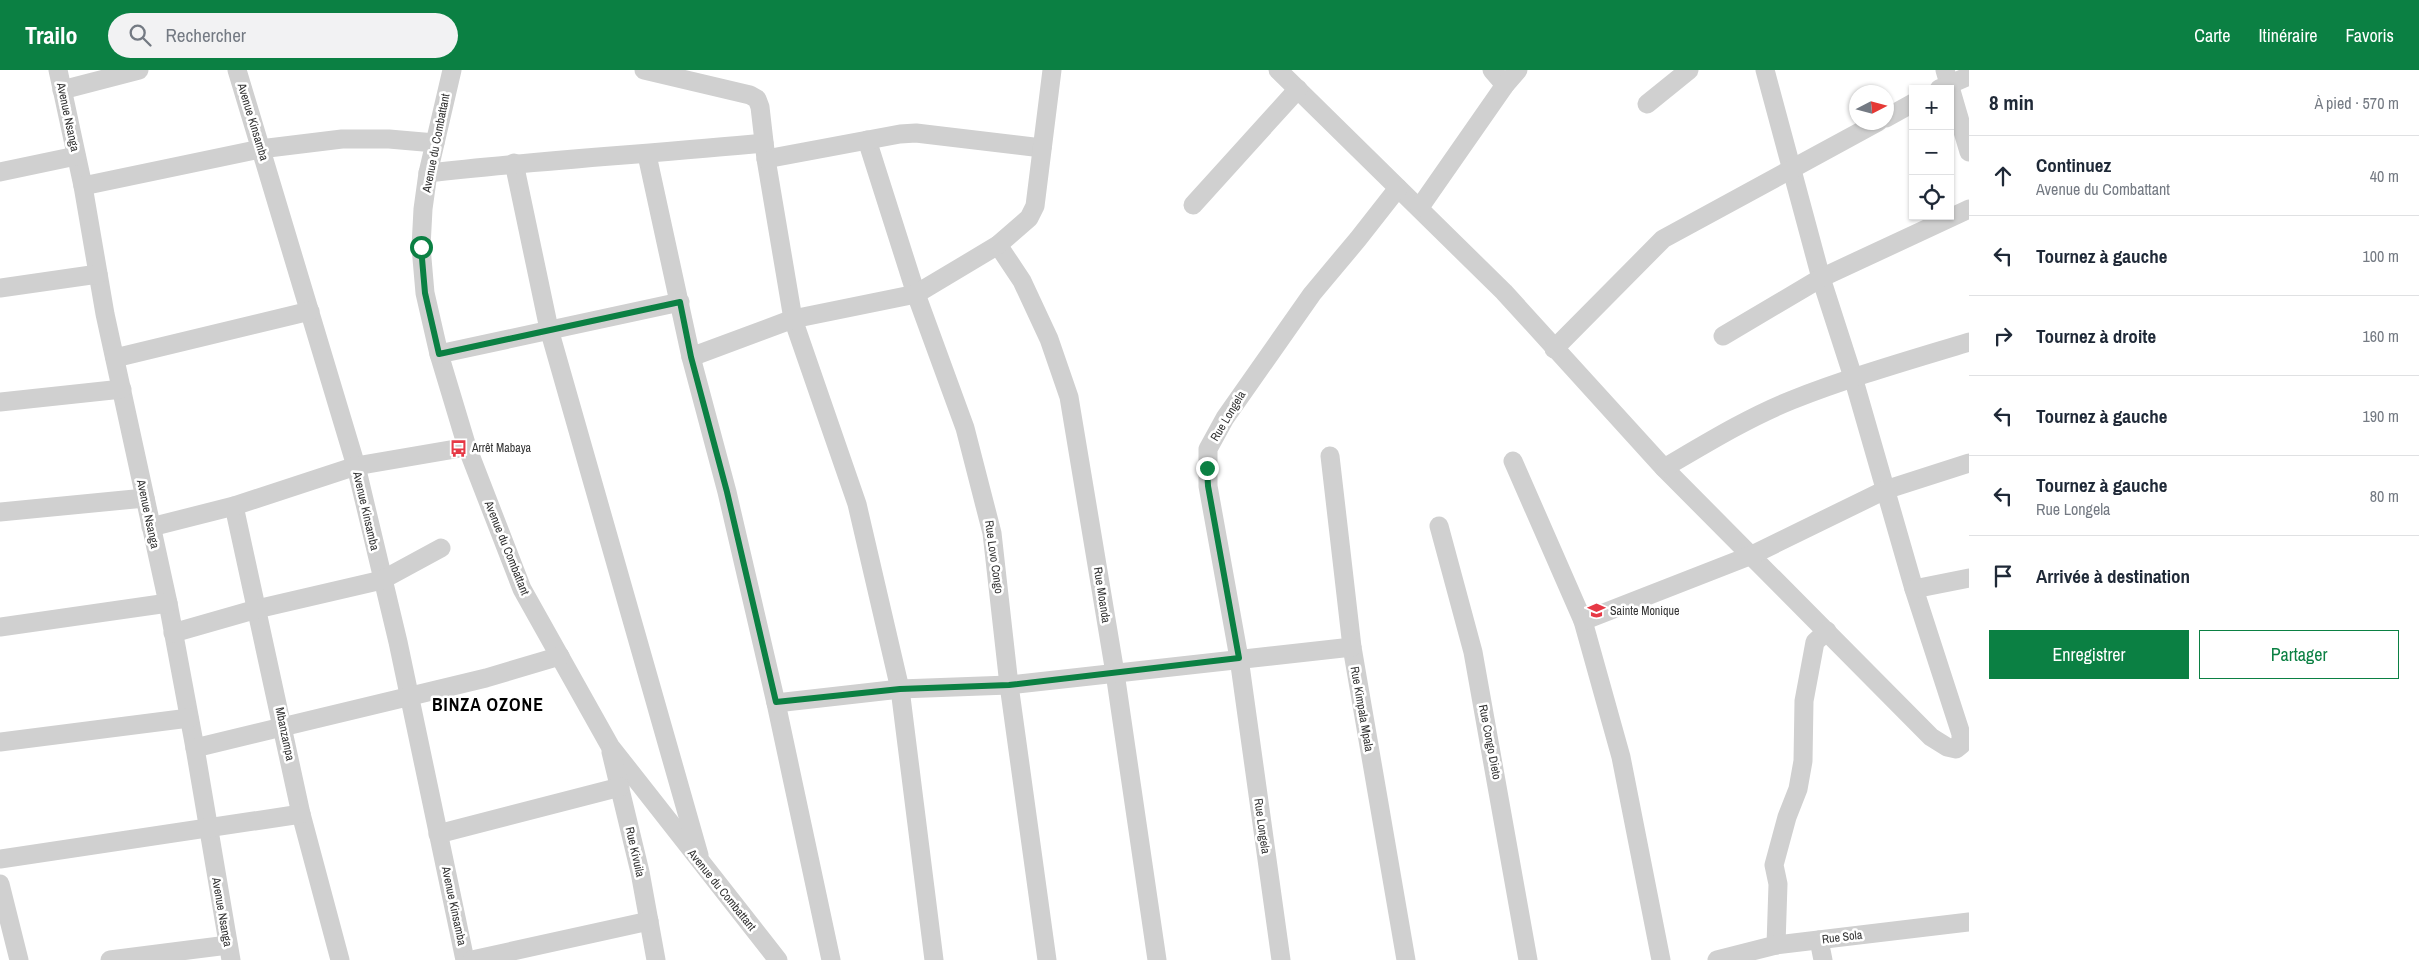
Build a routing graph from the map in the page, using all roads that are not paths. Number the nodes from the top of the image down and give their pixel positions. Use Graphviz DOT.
graph roads {
  1 [pos="58,70"];
  2 [pos="139,70"];
  3 [pos="237,70"];
  4 [pos="452,70"];
  5 [pos="644,70"];
  6 [pos="1052,70"];
  7 [pos="1278,70"];
  8 [pos="1492,70"];
  9 [pos="1518,70"];
  10 [pos="1688,70"];
  11 [pos="1766,70"];
  12 [pos="1969,76"];
  13 [pos="1944,81"];
  14 [pos="1504,85"];
  15 [pos="1298,89"];
  16 [pos="62,90"];
  17 [pos="1647,104"];
  18 [pos="1909,105"];
  19 [pos="1894,114"];
  20 [pos="1864,130"];
  21 [pos="867,140"];
  22 [pos="435,143"];
  23 [pos="1042,148"];
  24 [pos="260,149"];
  25 [pos="765,151"];
  26 [pos="1969,152"];
  27 [pos="647,155"];
  28 [pos="76,156"];
  29 [pos="514,163"];
  30 [pos="1792,170"];
  31 [pos="0,172"];
  32 [pos="428,173"];
  33 [pos="83,186"];
  34 [pos="1398,188"];
  35 [pos="1193,205"];
  36 [pos="1420,207"];
  37 [pos="1969,209"];
  38 [pos="998,245"];
  39 [pos="98,274"];
  40 [pos="1821,278"];
  41 [pos="0,288"];
  42 [pos="916,294"];
  43 [pos="680,302"];
  44 [pos="310,311"];
  45 [pos="793,319"];
  46 [pos="549,329"];
  47 [pos="1723,336"];
  48 [pos="1969,342"];
  49 [pos="1554,349"];
  50 [pos="439,354"];
  51 [pos="691,357"];
  52 [pos="115,358"];
  53 [pos="1853,377"];
  54 [pos="122,389"];
  55 [pos="0,402"];
  56 [pos="467,447"];
  57 [pos="1330,456"];
  58 [pos="1513,461"];
  59 [pos="1969,463"];
  60 [pos="356,466"];
  61 [pos="1664,468"];
  62 [pos="1885,490"];
  63 [pos="145,498"];
  64 [pos="234,506"];
  65 [pos="0,512"];
  66 [pos="1439,526"];
  67 [pos="151,527"];
  68 [pos="441,548"];
  69 [pos="1752,555"];
  70 [pos="1969,578"];
  71 [pos="382,580"];
  72 [pos="1914,589"];
  73 [pos="168,602"];
  74 [pos="257,609"];
  75 [pos="1583,621"];
  76 [pos="0,627"];
  77 [pos="1827,631"];
  78 [pos="173,633"];
  79 [pos="1352,647"];
  80 [pos="560,656"];
  81 [pos="1239,658"];
  82 [pos="1116,673"];
  83 [pos="1009,685"];
  84 [pos="900,689"];
  85 [pos="409,696"];
  86 [pos="776,702"];
  87 [pos="189,718"];
  88 [pos="284,727"];
  89 [pos="0,742"];
  90 [pos="610,746"];
  91 [pos="195,748"];
  92 [pos="620,787"];
  93 [pos="302,814"];
  94 [pos="207,828"];
  95 [pos="438,834"];
  96 [pos="0,859"];
  97 [pos="702,866"];
  98 [pos="0,884"];
  99 [pos="649,922"];
  100 [pos="1969,922"];
  101 [pos="1819,940"];
  102 [pos="1776,946"];
  103 [pos="229,953"];
  104 [pos="19,960"];
  105 [pos="110,960"];
  106 [pos="340,960"];
  107 [pos="465,960"];
  108 [pos="472,960"];
  109 [pos="656,960"];
  110 [pos="778,960"];
  111 [pos="832,960"];
  112 [pos="934,960"];
  113 [pos="1047,960"];
  114 [pos="1157,960"];
  115 [pos="1281,960"];
  116 [pos="1406,960"];
  117 [pos="1528,960"];
  118 [pos="1662,960"];
  119 [pos="1717,960"];
  120 [pos="1823,960"];
  1 -- 16 [label="street, Avenue Nsanga"];
  2 -- 16 [label="street"];
  3 -- 24 [label="street, Avenue Kinsamba"];
  4 -- 22 [label="street, Avenue du Combattant"];
  5 -- 25 [label="street"];
  6 -- 23 [label="street"];
  7 -- 15 [label="street"];
  8 -- 14 [label="street"];
  9 -- 14 [label="street"];
  10 -- 17 [label="street"];
  11 -- 30 [label="street"];
  12 -- 13 [label="street"];
  13 -- 26 [label="street"];
  14 -- 36 [label="street"];
  15 -- 34 [label="street"];
  15 -- 35 [label="street"];
  16 -- 28 [label="street, Avenue Nsanga"];
  18 -- 19 [label="street"];
  20 -- 30 [label="street"];
  21 -- 23 [label="street"];
  21 -- 25 [label="street"];
  21 -- 42 [label="street, Rue Lovo Congo"];
  22 -- 24 [label="street"];
  22 -- 32 [label="street, Avenue du Combattant"];
  23 -- 38 [label="street"];
  24 -- 33 [label="street"];
  24 -- 44 [label="street, Avenue Kinsamba"];
  25 -- 27 [label="street"];
  25 -- 45 [label="street"];
  27 -- 29 [label="street"];
  27 -- 43 [label="street"];
  28 -- 31 [label="street"];
  28 -- 33 [label="street, Avenue Nsanga"];
  29 -- 32 [label="street"];
  29 -- 46 [label="street"];
  30 -- 40 [label="street"];
  30 -- 49 [label="street"];
  32 -- 50 [label="street, Avenue du Combattant"];
  33 -- 39 [label="street, Avenue Nsanga"];
  34 -- 36 [label="street"];
  34 -- 81 [label="street, Rue Longela"];
  36 -- 49 [label="street"];
  37 -- 40 [label="street"];
  38 -- 42 [label="street"];
  38 -- 82 [label="street, Rue Moanda"];
  39 -- 41 [label="street"];
  39 -- 52 [label="street, Avenue Nsanga"];
  40 -- 47 [label="street"];
  40 -- 53 [label="street"];
  42 -- 45 [label="street"];
  42 -- 83 [label="street, Rue Lovo Congo"];
  43 -- 46 [label="street"];
  43 -- 51 [label="street"];
  44 -- 52 [label="street"];
  44 -- 60 [label="street, Avenue Kinsamba"];
  45 -- 51 [label="street"];
  45 -- 84 [label="street"];
  46 -- 50 [label="street"];
  46 -- 97 [label="street"];
  48 -- 53 [label="street"];
  49 -- 61 [label="street"];
  50 -- 56 [label="street, Avenue du Combattant"];
  51 -- 86 [label="street"];
  52 -- 54 [label="street, Avenue Nsanga"];
  53 -- 61 [label="street"];
  53 -- 62 [label="street"];
  54 -- 55 [label="street"];
  54 -- 63 [label="street, Avenue Nsanga"];
  56 -- 60 [label="street"];
  56 -- 80 [label="street, Avenue du Combattant"];
  57 -- 79 [label="street, Rue Kimpala Mpala"];
  58 -- 75 [label="street"];
  59 -- 62 [label="street"];
  60 -- 64 [label="street"];
  60 -- 71 [label="street, Avenue Kinsamba"];
  61 -- 69 [label="street"];
  62 -- 69 [label="street"];
  62 -- 72 [label="street"];
  63 -- 65 [label="street"];
  63 -- 67 [label="street, Avenue Nsanga"];
  64 -- 67 [label="street"];
  64 -- 74 [label="street, Mbanzampa"];
  66 -- 117 [label="street, Rue Congo Dieto"];
  67 -- 73 [label="street, Avenue Nsanga"];
  68 -- 71 [label="street"];
  69 -- 75 [label="street"];
  69 -- 77 [label="street"];
  70 -- 72 [label="street"];
  71 -- 74 [label="street"];
  71 -- 85 [label="street, Avenue Kinsamba"];
  72 -- 77 [label="street"];
  73 -- 76 [label="street"];
  73 -- 78 [label="street, Avenue Nsanga"];
  74 -- 78 [label="street"];
  74 -- 88 [label="street, Mbanzampa"];
  75 -- 118 [label="street"];
  77 -- 102 [label="street"];
  78 -- 87 [label="street, Avenue Nsanga"];
  79 -- 81 [label="street"];
  79 -- 116 [label="street, Rue Kimpala Mpala"];
  80 -- 85 [label="street"];
  80 -- 90 [label="street, Avenue du Combattant"];
  81 -- 82 [label="street"];
  81 -- 115 [label="street, Rue Longela"];
  82 -- 83 [label="street"];
  82 -- 114 [label="street, Rue Moanda"];
  83 -- 84 [label="street"];
  83 -- 113 [label="street, Rue Lovo Congo"];
  84 -- 86 [label="street"];
  84 -- 112 [label="street"];
  85 -- 88 [label="street"];
  85 -- 95 [label="street, Avenue Kinsamba"];
  86 -- 111 [label="street"];
  87 -- 89 [label="street"];
  87 -- 91 [label="street, Avenue Nsanga"];
  88 -- 91 [label="street"];
  88 -- 93 [label="street, Mbanzampa"];
  90 -- 92 [label="street, Rue Kivuila"];
  90 -- 97 [label="street, Avenue du Combattant"];
  91 -- 94 [label="street, Avenue Nsanga"];
  92 -- 95 [label="street"];
  92 -- 99 [label="street, Rue Kivuila"];
  93 -- 94 [label="street"];
  93 -- 106 [label="street, Mbanzampa"];
  94 -- 96 [label="street"];
  94 -- 103 [label="street, Avenue Nsanga"];
  95 -- 107 [label="street, Avenue Kinsamba"];
  97 -- 110 [label="street, Avenue du Combattant"];
  98 -- 104 [label="street"];
  99 -- 108 [label="street"];
  99 -- 109 [label="street, Rue Kivuila"];
  100 -- 101 [label="street, Rue Sola"];
  101 -- 102 [label="street, Rue Sola"];
  101 -- 120 [label="street"];
  102 -- 119 [label="street, Rue Sola"];
  103 -- 105 [label="street"];
}
